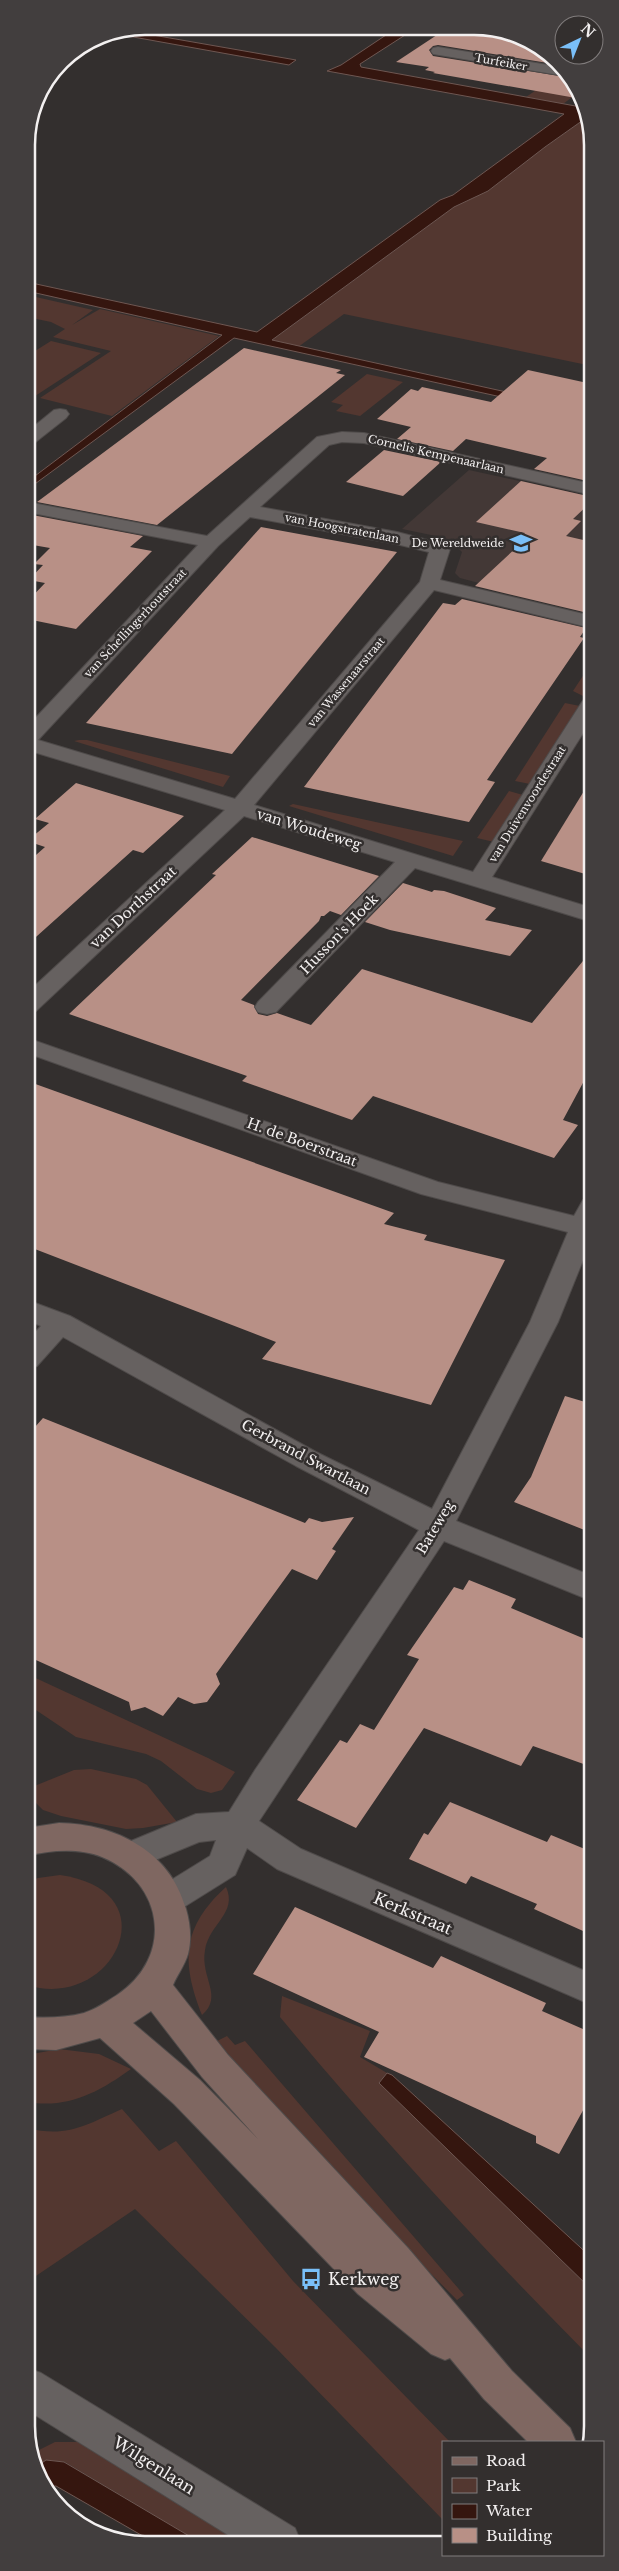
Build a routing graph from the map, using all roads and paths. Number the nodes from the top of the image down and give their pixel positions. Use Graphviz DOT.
graph roads {
  1 [pos="438,51"];
  2 [pos="522,52"];
  3 [pos="506,62"];
  4 [pos="555,70"];
  5 [pos="60,414"];
  6 [pos="35,434"];
  7 [pos="584,488"];
  8 [pos="35,509"];
  9 [pos="244,510"];
  10 [pos="211,542"];
  11 [pos="440,549"];
  12 [pos="429,583"];
  13 [pos="584,620"];
  14 [pos="584,715"];
  15 [pos="35,732"];
  16 [pos="35,744"];
  17 [pos="240,808"];
  18 [pos="410,860"];
  19 [pos="478,882"];
  20 [pos="584,913"];
  21 [pos="35,999"];
  22 [pos="267,1007"];
  23 [pos="35,1048"];
  24 [pos="584,1215"];
  25 [pos="584,1223"];
  26 [pos="35,1312"];
  27 [pos="60,1323"];
  28 [pos="35,1350"];
  29 [pos="438,1526"];
  30 [pos="584,1586"];
  31 [pos="239,1826"];
  32 [pos="35,1833"];
  33 [pos="131,1856"];
  34 [pos="167,1900"];
  35 [pos="152,1986"];
  36 [pos="584,1987"];
  37 [pos="107,2022"];
  38 [pos="35,2033"];
  39 [pos="498,2385"];
  40 [pos="35,2392"];
  41 [pos="555,2441"];
  42 [pos="269,2536"];
  1 -- 3 [label="street, Turfeiker"];
  2 -- 3 [label="street"];
  3 -- 4 [label="street, Turfeiker"];
  5 -- 6 [label="street"];
  7 -- 9 [label="street, Cornelis Kempenaarlaan"];
  8 -- 10 [label="street"];
  9 -- 10 [label="street, van Schellingerhoutstraat"];
  9 -- 11 [label="street, van Hoogstratenlaan"];
  10 -- 15 [label="street, van Schellingerhoutstraat"];
  11 -- 12 [label="street, van Wassenaarstraat"];
  12 -- 13 [label="street"];
  12 -- 17 [label="street, van Wassenaarstraat"];
  14 -- 19 [label="street, van Duivenvoordestraat"];
  16 -- 17 [label="street, van Woudeweg"];
  17 -- 18 [label="street, van Woudeweg"];
  17 -- 21 [label="street, van Dorthstraat"];
  18 -- 19 [label="street, van Woudeweg"];
  18 -- 22 [label="street, Husson's Hoek"];
  19 -- 20 [label="street, van Woudeweg"];
  23 -- 24 [label="street, H. de Boerstraat"];
  25 -- 29 [label="street, Bateweg"];
  26 -- 27 [label="street, Gerbrand Swartlaan"];
  27 -- 28 [label="street"];
  27 -- 29 [label="street, Gerbrand Swartlaan"];
  29 -- 30 [label="street, Gerbrand Swartlaan"];
  29 -- 31 [label="street, Bateweg"];
  31 -- 33 [label="street"];
  31 -- 34 [label="street, Bateweg"];
  31 -- 36 [label="street, Kerkstraat"];
  32 -- 33 [label="main road"];
  33 -- 34 [label="main road"];
  34 -- 35 [label="main road"];
  35 -- 37 [label="main road"];
  35 -- 39 [label="main road"];
  37 -- 38 [label="main road"];
  37 -- 39 [label="main road"];
  39 -- 41 [label="main road"];
  40 -- 42 [label="street, Wilgenlaan"];
}
